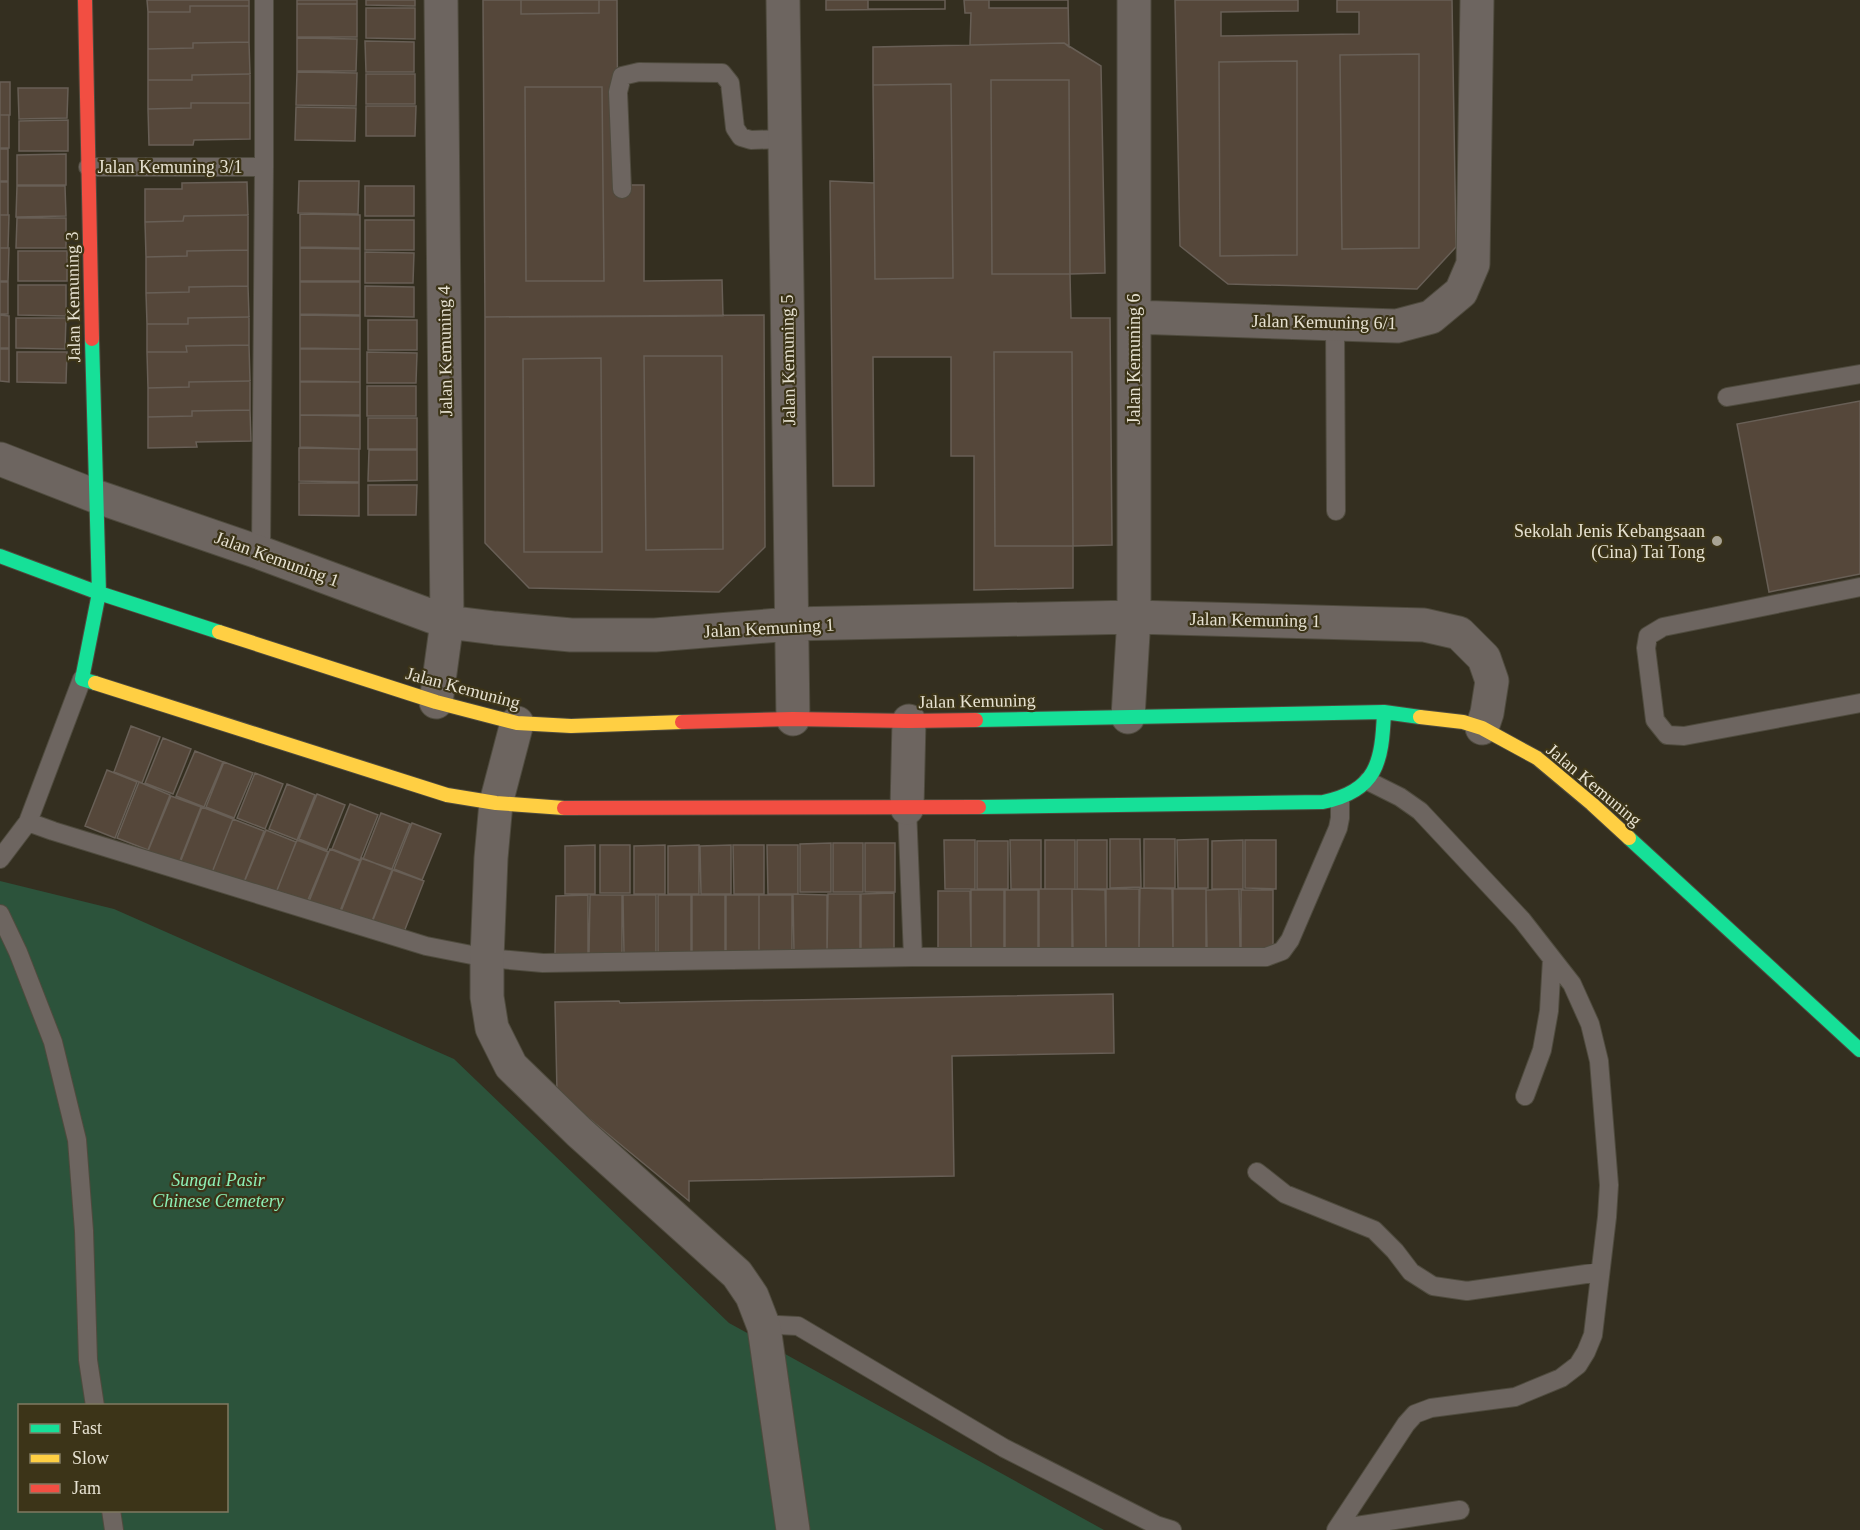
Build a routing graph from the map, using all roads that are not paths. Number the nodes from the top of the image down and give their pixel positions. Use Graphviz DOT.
graph roads {
  1 [pos="85,0"];
  2 [pos="264,0"];
  3 [pos="441,0"];
  4 [pos="783,0"];
  5 [pos="1134,0"];
  6 [pos="1477,0"];
  7 [pos="785,139"];
  8 [pos="88,167"];
  9 [pos="264,167"];
  10 [pos="622,189"];
  11 [pos="1134,316"];
  12 [pos="1335,323"];
  13 [pos="1860,374"];
  14 [pos="1727,397"];
  15 [pos="0,459"];
  16 [pos="95,496"];
  17 [pos="1336,511"];
  18 [pos="261,553"];
  19 [pos="0,556"];
  20 [pos="1860,587"];
  21 [pos="99,593"];
  22 [pos="1134,617"];
  23 [pos="447,622"];
  24 [pos="791,624"];
  25 [pos="82,679"];
  26 [pos="436,702"];
  27 [pos="1860,703"];
  28 [pos="1384,712"];
  29 [pos="1128,717"];
  30 [pos="793,719"];
  31 [pos="909,721"];
  32 [pos="517,723"];
  33 [pos="1482,728"];
  34 [pos="1368,781"];
  35 [pos="1340,800"];
  36 [pos="496,803"];
  37 [pos="907,808"];
  38 [pos="28,822"];
  39 [pos="0,859"];
  40 [pos="0,914"];
  41 [pos="913,957"];
  42 [pos="487,958"];
  43 [pos="1552,959"];
  44 [pos="1860,1050"];
  45 [pos="1525,1096"];
  46 [pos="1257,1172"];
  47 [pos="1600,1272"];
  48 [pos="764,1327"];
  49 [pos="95,1404"];
  50 [pos="1460,1510"];
  51 [pos="111,1512"];
  52 [pos="1337,1529"];
  53 [pos="114,1530"];
  54 [pos="793,1530"];
  55 [pos="1172,1530"];
  1 -- 8 [label="street, Jalan Kemuning 3"];
  2 -- 9 [label="lane, Jalan Kemuning 3/1"];
  3 -- 23 [label="street, Jalan Kemuning 4"];
  4 -- 7 [label="street, Jalan Kemuning 5"];
  5 -- 11 [label="street, Jalan Kemuning 6"];
  6 -- 12 [label="street, Jalan Kemuning 6/1"];
  7 -- 10 [label="lane"];
  7 -- 24 [label="street, Jalan Kemuning 5"];
  8 -- 9 [label="lane, Jalan Kemuning 3/1"];
  8 -- 16 [label="street, Jalan Kemuning 3"];
  9 -- 18 [label="lane"];
  11 -- 12 [label="street, Jalan Kemuning 6/1"];
  11 -- 22 [label="street, Jalan Kemuning 6"];
  12 -- 17 [label="lane"];
  13 -- 14 [label="lane"];
  15 -- 16 [label="street, Jalan Kemuning 1"];
  16 -- 18 [label="street, Jalan Kemuning 1"];
  16 -- 21 [label="street, Jalan Kemuning 3"];
  18 -- 23 [label="street, Jalan Kemuning 1"];
  19 -- 21 [label="street, Jalan Kemuning"];
  20 -- 27 [label="lane"];
  21 -- 25 [label="street, Jalan Kemuning 3"];
  21 -- 26 [label="street, Jalan Kemuning"];
  22 -- 24 [label="street, Jalan Kemuning 1"];
  22 -- 29 [label="street, Jalan Kemuning 6"];
  22 -- 33 [label="street, Jalan Kemuning 1"];
  23 -- 24 [label="street, Jalan Kemuning 1"];
  23 -- 26 [label="street, Jalan Kemuning 4"];
  24 -- 30 [label="street, Jalan Kemuning 5"];
  25 -- 36 [label="street"];
  25 -- 38 [label="lane"];
  26 -- 32 [label="street, Jalan Kemuning"];
  28 -- 29 [label="street, Jalan Kemuning"];
  28 -- 33 [label="street, Jalan Kemuning"];
  28 -- 34 [label="street"];
  29 -- 31 [label="street, Jalan Kemuning"];
  30 -- 31 [label="street, Jalan Kemuning"];
  30 -- 32 [label="street, Jalan Kemuning"];
  31 -- 37 [label="street"];
  32 -- 36 [label="street"];
  33 -- 44 [label="street, Jalan Kemuning"];
  34 -- 35 [label="street"];
  34 -- 43 [label="lane"];
  35 -- 37 [label="street"];
  35 -- 41 [label="lane"];
  36 -- 37 [label="street"];
  36 -- 42 [label="street"];
  37 -- 41 [label="lane"];
  38 -- 39 [label="lane"];
  38 -- 42 [label="lane"];
  40 -- 49 [label="lane"];
  41 -- 42 [label="lane"];
  42 -- 48 [label="street"];
  43 -- 45 [label="lane"];
  43 -- 47 [label="lane"];
  46 -- 47 [label="lane"];
  47 -- 52 [label="lane"];
  48 -- 54 [label="street"];
  48 -- 55 [label="lane"];
  50 -- 52 [label="lane"];
  51 -- 53 [label="lane"];
}
